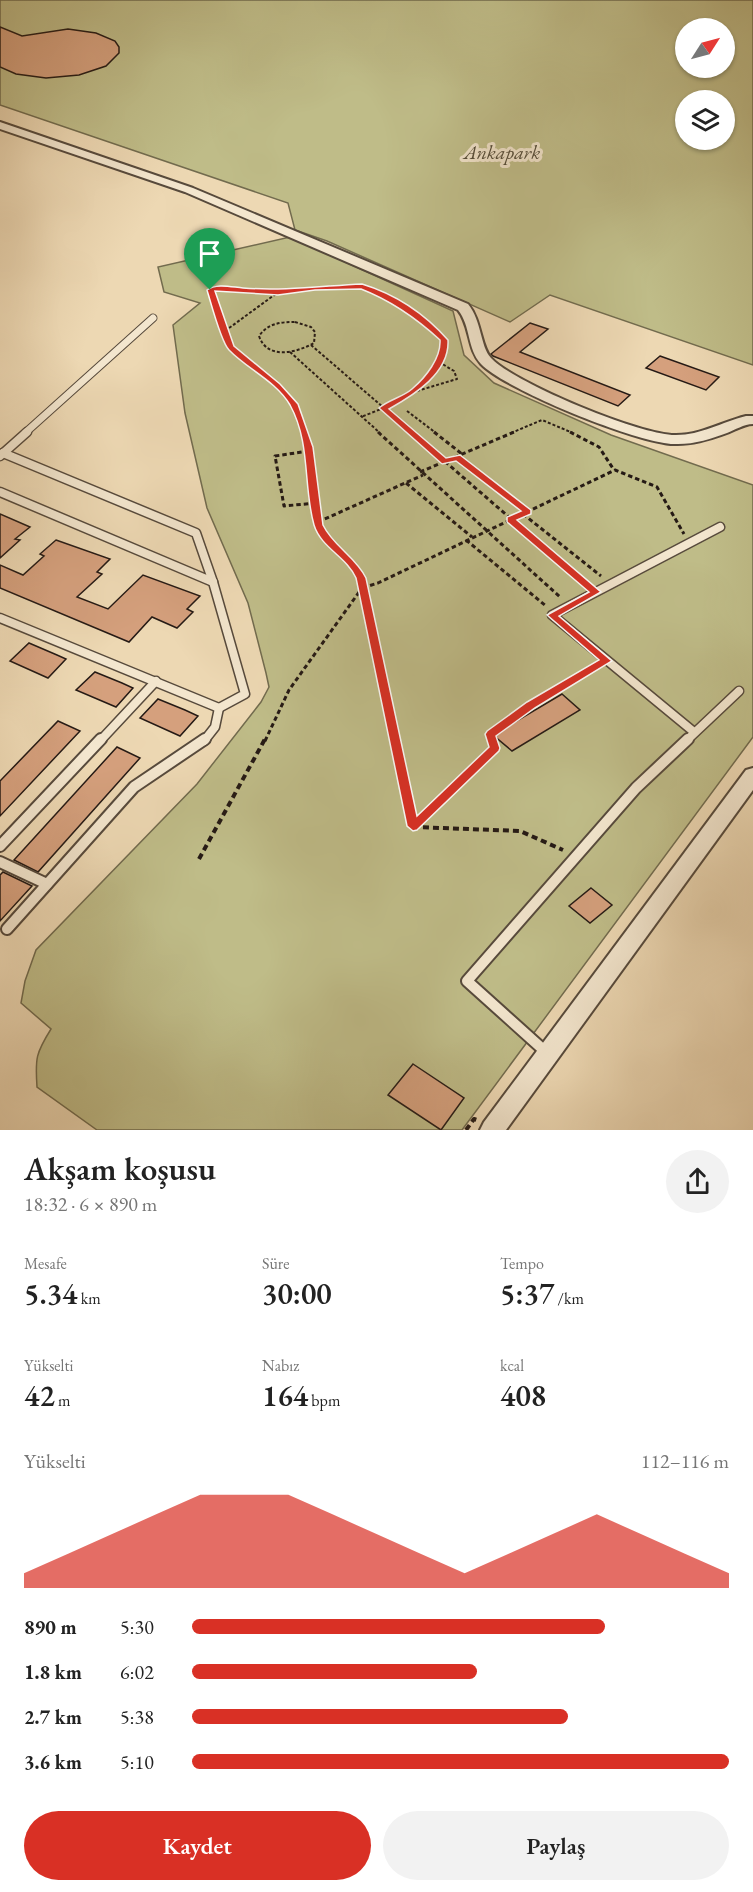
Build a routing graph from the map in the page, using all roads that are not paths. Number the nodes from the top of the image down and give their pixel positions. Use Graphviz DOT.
graph roads {
  1 [pos="0,125"];
  2 [pos="153,318"];
  3 [pos="753,420"];
  4 [pos="1,455"];
  5 [pos="0,492"];
  6 [pos="720,527"];
  7 [pos="213,582"];
  8 [pos="0,618"];
  9 [pos="156,681"];
  10 [pos="739,691"];
  11 [pos="219,708"];
  12 [pos="694,732"];
  13 [pos="753,775"];
  14 [pos="0,846"];
  15 [pos="0,862"];
  16 [pos="47,884"];
  17 [pos="7,929"];
  18 [pos="547,1053"];
  19 [pos="492,1130"];
  1 -- 3 [label="street"];
  2 -- 4 [label="lane"];
  4 -- 7 [label="lane"];
  5 -- 7 [label="lane"];
  6 -- 12 [label="lane"];
  7 -- 11 [label="lane"];
  8 -- 9 [label="lane"];
  9 -- 11 [label="lane"];
  9 -- 14 [label="lane"];
  10 -- 12 [label="lane"];
  11 -- 16 [label="lane"];
  12 -- 18 [label="lane"];
  13 -- 18 [label="street"];
  15 -- 16 [label="lane"];
  16 -- 17 [label="lane"];
  18 -- 19 [label="street"];
}
